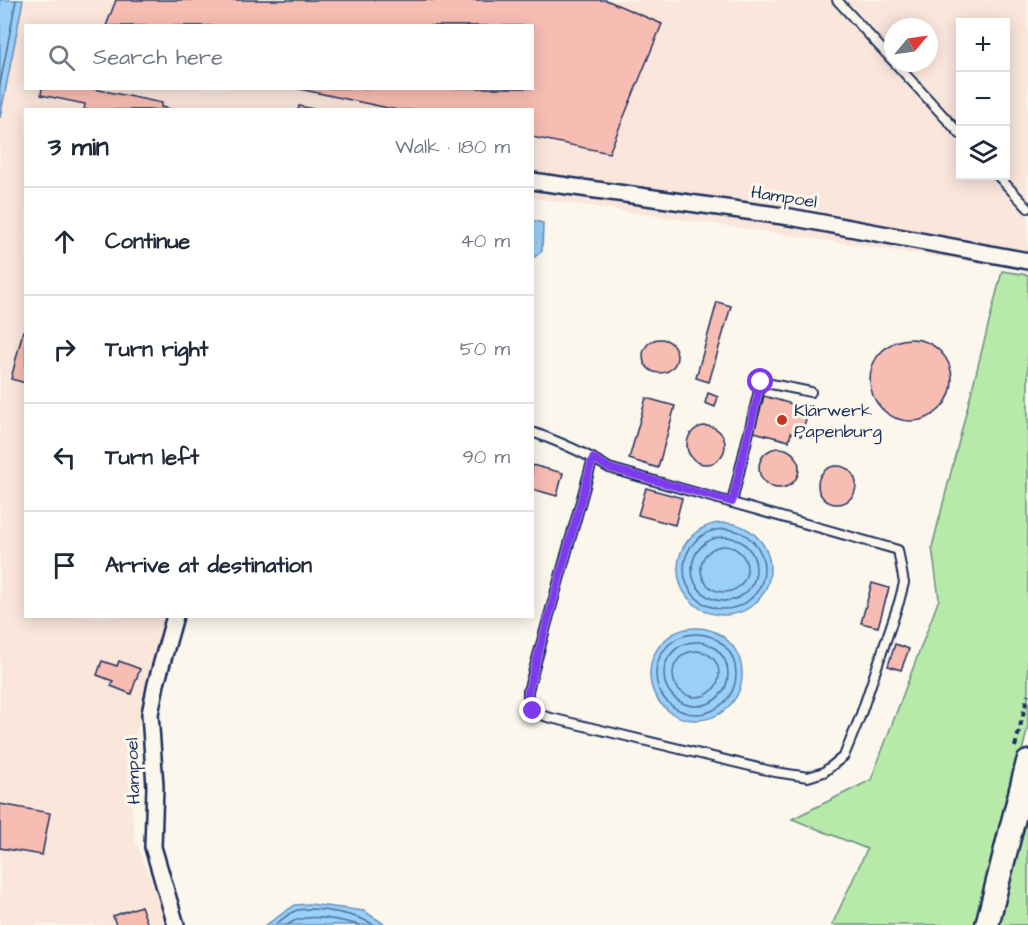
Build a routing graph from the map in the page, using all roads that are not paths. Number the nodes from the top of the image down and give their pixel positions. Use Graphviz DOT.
graph roads {
  1 [pos="837,0"];
  2 [pos="884,51"];
  3 [pos="903,72"];
  4 [pos="956,130"];
  5 [pos="1002,180"];
  6 [pos="534,181"];
  7 [pos="1028,208"];
  8 [pos="1028,261"];
  9 [pos="811,392"];
  10 [pos="534,433"];
  11 [pos="593,458"];
  12 [pos="732,502"];
  13 [pos="174,618"];
  14 [pos="1028,762"];
  15 [pos="176,925"];
  16 [pos="987,925"];
  1 -- 2 [label="lane"];
  3 -- 4 [label="lane"];
  5 -- 7 [label="lane"];
  6 -- 8 [label="street, Hampoel"];
  9 -- 12 [label="lane"];
  10 -- 11 [label="lane"];
  11 -- 12 [label="lane"];
  11 -- 12 [label="lane"];
  13 -- 15 [label="street, Hampoel"];
  14 -- 16 [label="street"];
}
